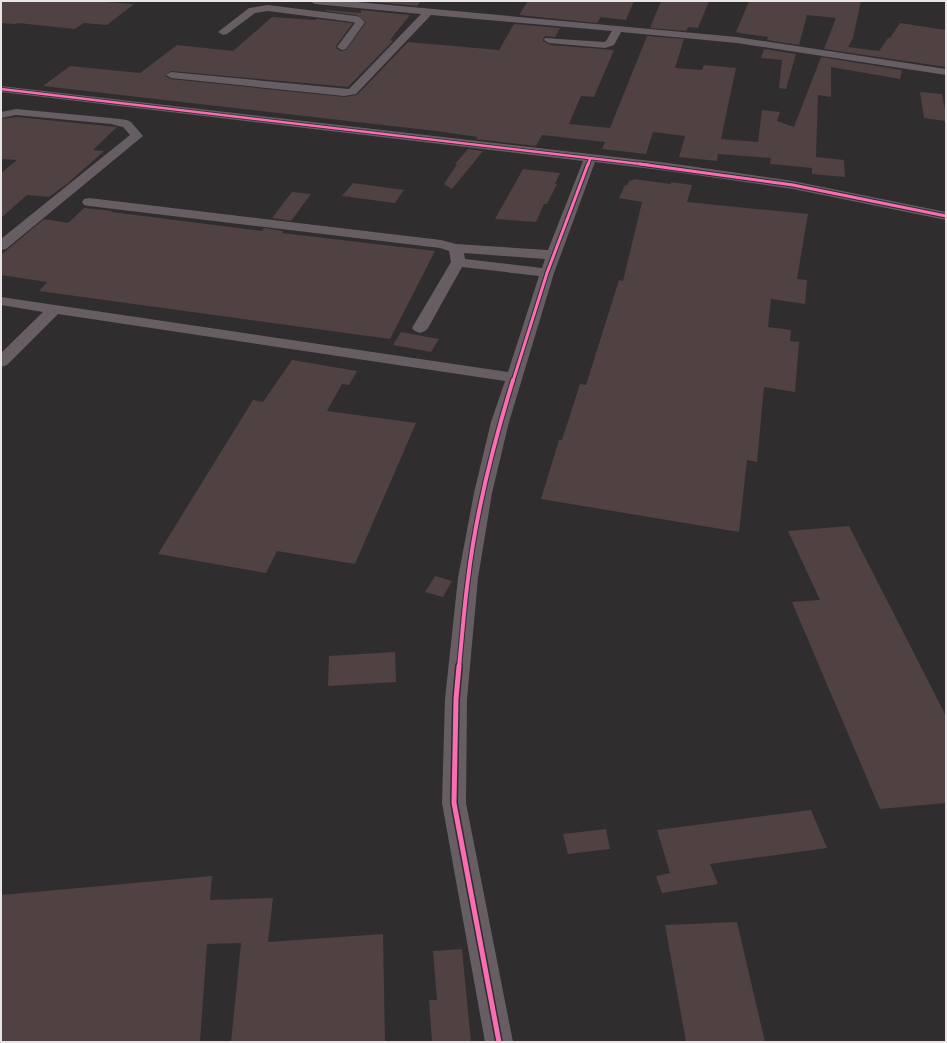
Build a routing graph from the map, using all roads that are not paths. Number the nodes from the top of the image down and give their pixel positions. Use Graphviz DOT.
graph roads {
  1 [pos="315,1"];
  2 [pos="358,5"];
  3 [pos="429,11"];
  4 [pos="313,14"];
  5 [pos="618,29"];
  6 [pos="223,32"];
  7 [pos="549,40"];
  8 [pos="342,47"];
  9 [pos="946,72"];
  10 [pos="171,75"];
  11 [pos="1,89"];
  12 [pos="1,115"];
  13 [pos="590,159"];
  14 [pos="89,202"];
  15 [pos="946,216"];
  16 [pos="1,246"];
  17 [pos="457,255"];
  18 [pos="550,264"];
  19 [pos="1,301"];
  20 [pos="54,309"];
  21 [pos="420,328"];
  22 [pos="1,362"];
  23 [pos="514,378"];
  24 [pos="499,1042"];
  1 -- 2 [label="street"];
  2 -- 3 [label="street"];
  2 -- 4 [label="street"];
  3 -- 5 [label="street"];
  3 -- 10 [label="street"];
  4 -- 6 [label="street"];
  4 -- 8 [label="street"];
  5 -- 7 [label="street"];
  5 -- 9 [label="street"];
  11 -- 13 [label="street"];
  12 -- 16 [label="street"];
  13 -- 15 [label="street"];
  13 -- 18 [label="street"];
  14 -- 17 [label="street"];
  17 -- 18 [label="street"];
  17 -- 21 [label="street"];
  18 -- 23 [label="street"];
  19 -- 20 [label="street"];
  20 -- 22 [label="street"];
  20 -- 23 [label="street"];
  23 -- 24 [label="street"];
}
